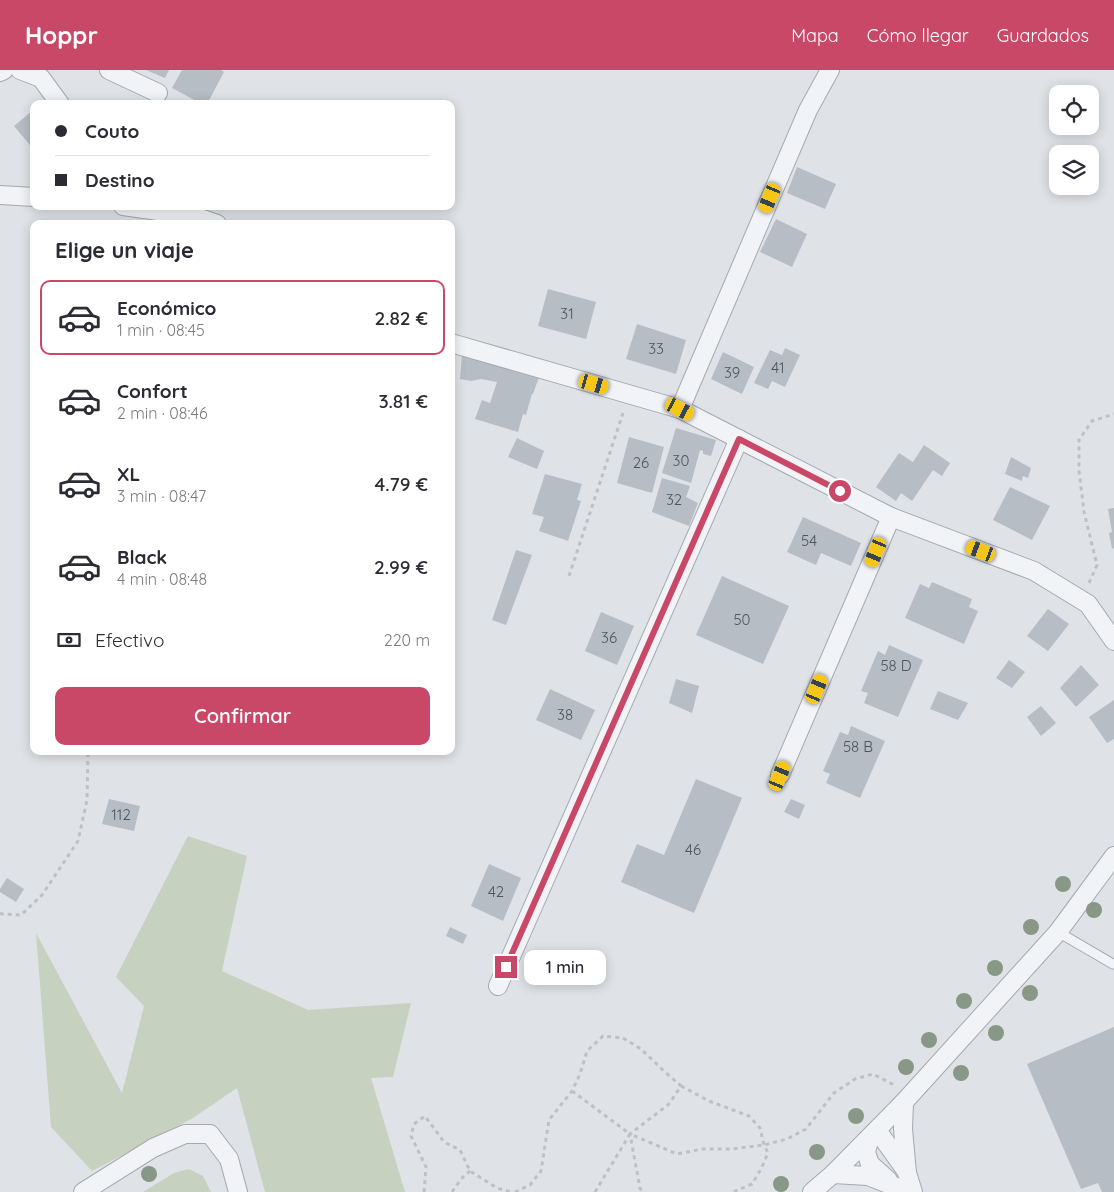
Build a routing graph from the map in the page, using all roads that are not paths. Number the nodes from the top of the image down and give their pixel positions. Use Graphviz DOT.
graph roads {
  1 [pos="4,70"];
  2 [pos="20,70"];
  3 [pos="109,70"];
  4 [pos="830,70"];
  5 [pos="0,72"];
  6 [pos="48,74"];
  7 [pos="158,93"];
  8 [pos="58,100"];
  9 [pos="0,195"];
  10 [pos="30,197"];
  11 [pos="175,210"];
  12 [pos="188,211"];
  13 [pos="208,220"];
  14 [pos="455,344"];
  15 [pos="680,409"];
  16 [pos="739,439"];
  17 [pos="891,517"];
  18 [pos="1114,641"];
  19 [pos="780,776"];
  20 [pos="1114,856"];
  21 [pos="1058,932"];
  22 [pos="1114,964"];
  23 [pos="498,986"];
  24 [pos="908,1098"];
  25 [pos="873,1134"];
  26 [pos="907,1173"];
  27 [pos="833,1174"];
  28 [pos="903,1190"];
  29 [pos="84,1192"];
  30 [pos="238,1192"];
  31 [pos="812,1192"];
  1 -- 5 [label="street"];
  2 -- 6 [label="street"];
  3 -- 7 [label="street"];
  4 -- 15 [label="street"];
  6 -- 8 [label="street"];
  9 -- 10 [label="street"];
  11 -- 12 [label="street"];
  12 -- 13 [label="street"];
  14 -- 15 [label="street"];
  15 -- 16 [label="street"];
  16 -- 17 [label="street"];
  16 -- 23 [label="street"];
  17 -- 18 [label="street"];
  17 -- 19 [label="street"];
  20 -- 21 [label="street"];
  21 -- 22 [label="lane"];
  21 -- 24 [label="street"];
  24 -- 25 [label="street"];
  24 -- 26 [label="street"];
  25 -- 26 [label="street"];
  25 -- 27 [label="street"];
  25 -- 28 [label="street"];
  26 -- 28 [label="street"];
  27 -- 28 [label="street"];
  27 -- 31 [label="street"];
  29 -- 30 [label="street"];
}
